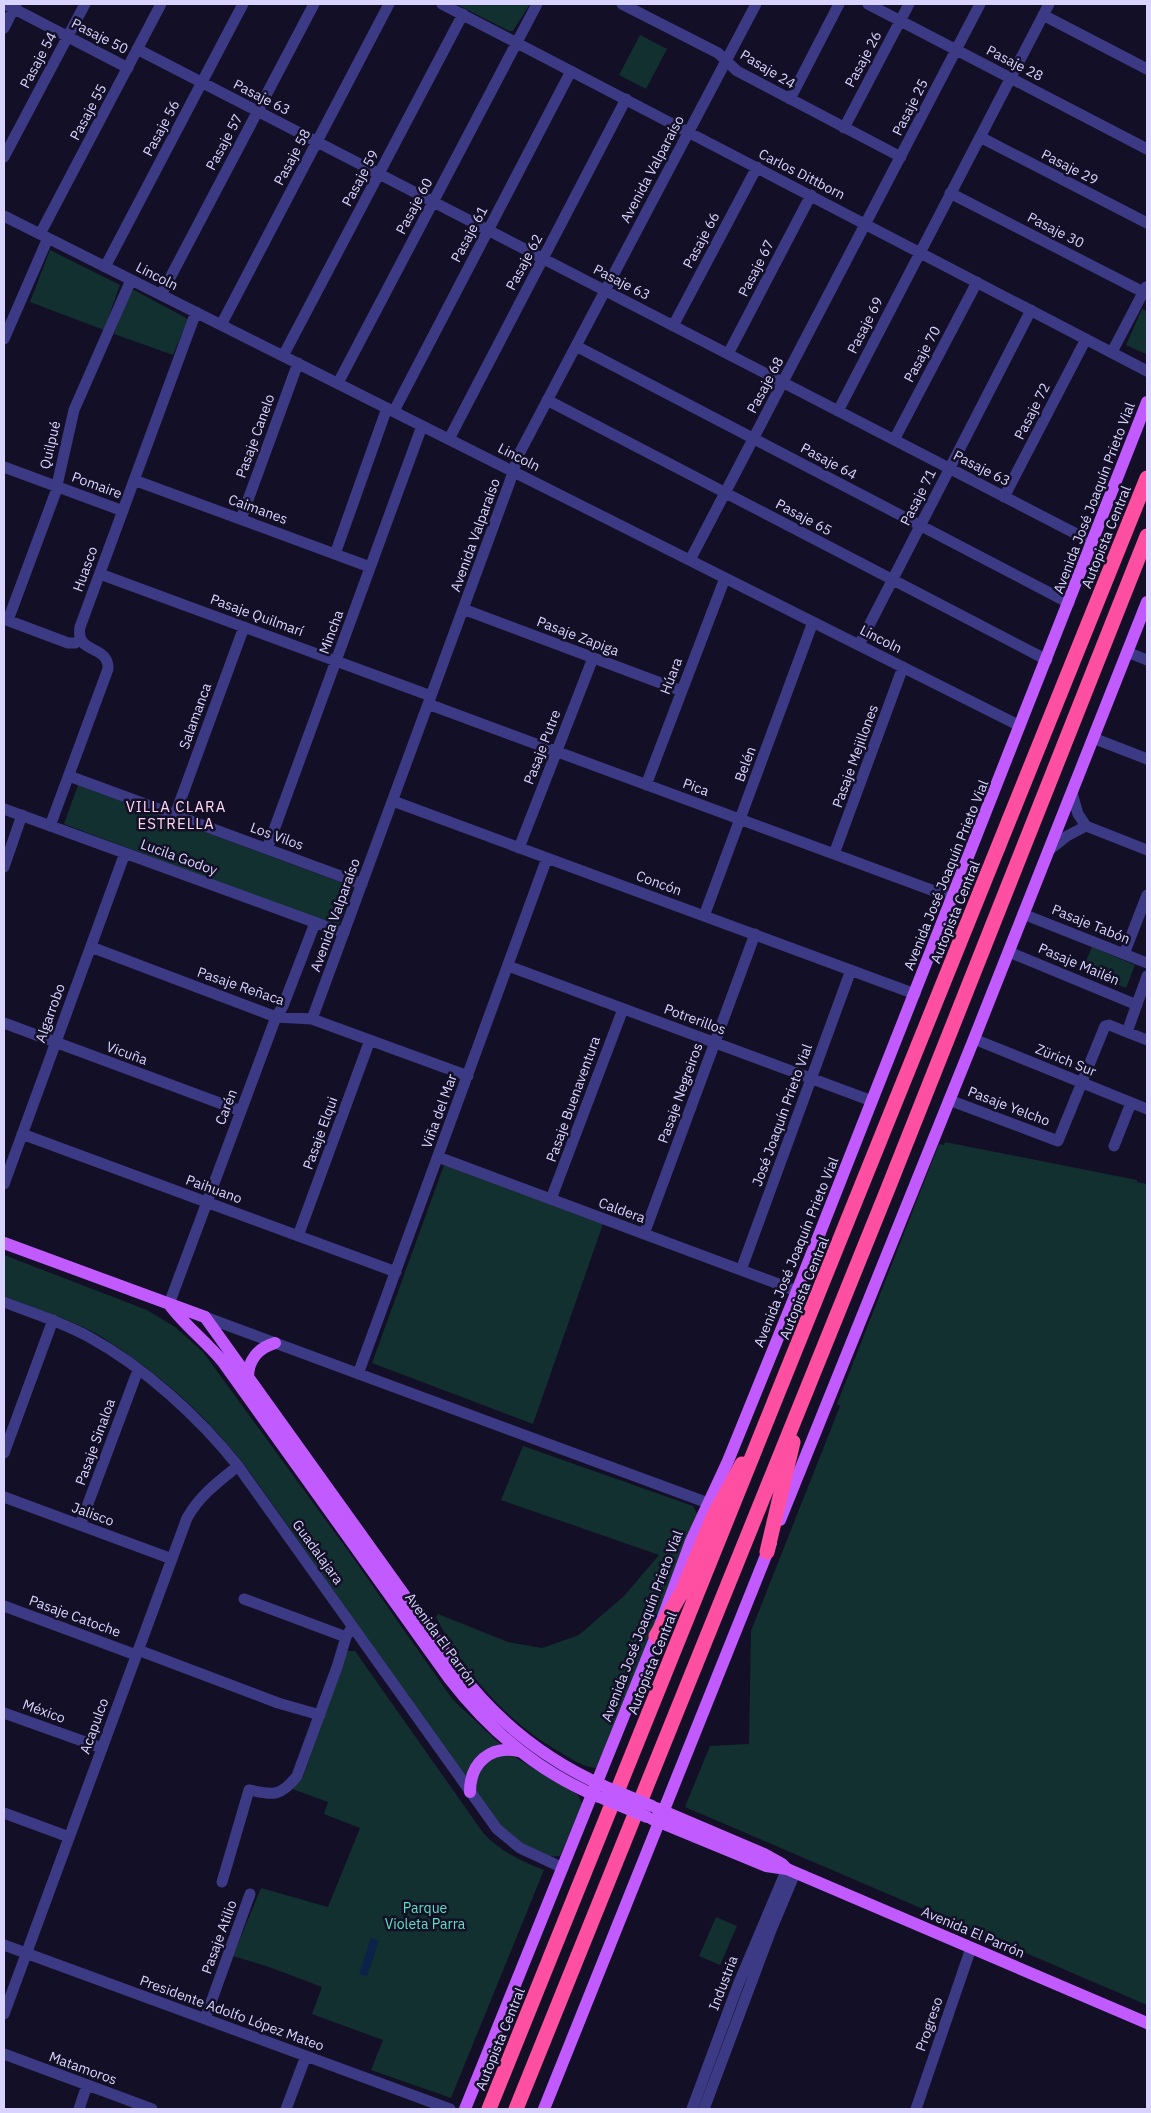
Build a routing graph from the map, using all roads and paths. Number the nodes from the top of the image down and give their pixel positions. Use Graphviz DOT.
graph roads {
  1 [pos="85,4"];
  2 [pos="161,4"];
  3 [pos="243,4"];
  4 [pos="314,4"];
  5 [pos="389,4"];
  6 [pos="442,4"];
  7 [pos="537,4"];
  8 [pos="622,4"];
  9 [pos="755,4"];
  10 [pos="839,4"];
  11 [pos="868,4"];
  12 [pos="909,4"];
  13 [pos="980,4"];
  14 [pos="1049,4"];
  15 [pos="12,5"];
  16 [pos="463,14"];
  17 [pos="1043,15"];
  18 [pos="900,20"];
  19 [pos="4,28"];
  20 [pos="68,36"];
  21 [pos="516,42"];
  22 [pos="138,49"];
  23 [pos="956,50"];
  24 [pos="726,60"];
  25 [pos="128,68"];
  26 [pos="1147,69"];
  27 [pos="571,71"];
  28 [pos="1011,78"];
  29 [pos="202,82"];
  30 [pos="790,99"];
  31 [pos="626,100"];
  32 [pos="258,111"];
  33 [pos="844,128"];
  34 [pos="688,132"];
  35 [pos="980,137"];
  36 [pos="317,142"];
  37 [pos="1147,149"];
  38 [pos="4,157"];
  39 [pos="900,157"];
  40 [pos="756,167"];
  41 [pos="379,174"];
  42 [pos="950,193"];
  43 [pos="810,195"];
  44 [pos="433,202"];
  45 [pos="4,216"];
  46 [pos="1147,223"];
  47 [pos="866,224"];
  48 [pos="488,230"];
  49 [pos="44,236"];
  50 [pos="920,252"];
  51 [pos="543,258"];
  52 [pos="105,267"];
  53 [pos="131,280"];
  54 [pos="977,282"];
  55 [pos="605,291"];
  56 [pos="1146,291"];
  57 [pos="161,295"];
  58 [pos="1031,310"];
  59 [pos="196,312"];
  60 [pos="221,325"];
  61 [pos="673,326"];
  62 [pos="1086,338"];
  63 [pos="4,340"];
  64 [pos="576,346"];
  65 [pos="1112,352"];
  66 [pos="728,354"];
  67 [pos="284,356"];
  68 [pos="298,363"];
  69 [pos="1147,370"];
  70 [pos="783,382"];
  71 [pos="338,383"];
  72 [pos="547,400"];
  73 [pos="1147,402"];
  74 [pos="390,410"];
  75 [pos="838,411"];
  76 [pos="422,426"];
  77 [pos="754,438"];
  78 [pos="449,439"];
  79 [pos="894,440"];
  80 [pos="4,467"];
  81 [pos="950,469"];
  82 [pos="513,471"];
  83 [pos="1147,478"];
  84 [pos="134,480"];
  85 [pos="56,487"];
  86 [pos="725,493"];
  87 [pos="1004,497"];
  88 [pos="123,511"];
  89 [pos="241,519"];
  90 [pos="920,525"];
  91 [pos="1147,536"];
  92 [pos="1092,542"];
  93 [pos="335,554"];
  94 [pos="690,560"];
  95 [pos="370,567"];
  96 [pos="100,574"];
  97 [pos="724,578"];
  98 [pos="892,580"];
  99 [pos="1147,602"];
  100 [pos="1069,603"];
  101 [pos="463,609"];
  102 [pos="6,620"];
  103 [pos="813,622"];
  104 [pos="244,627"];
  105 [pos="81,640"];
  106 [pos="859,645"];
  107 [pos="1127,652"];
  108 [pos="593,658"];
  109 [pos="1047,660"];
  110 [pos="1147,660"];
  111 [pos="336,661"];
  112 [pos="903,668"];
  113 [pos="682,691"];
  114 [pos="430,700"];
  115 [pos="1020,726"];
  116 [pos="1094,738"];
  117 [pos="556,752"];
  118 [pos="1147,759"];
  119 [pos="69,776"];
  120 [pos="646,785"];
  121 [pos="1072,793"];
  122 [pos="393,801"];
  123 [pos="4,809"];
  124 [pos="22,815"];
  125 [pos="175,815"];
  126 [pos="740,819"];
  127 [pos="50,826"];
  128 [pos="1086,826"];
  129 [pos="519,848"];
  130 [pos="267,849"];
  131 [pos="1147,850"];
  132 [pos="1048,851"];
  133 [pos="125,853"];
  134 [pos="834,854"];
  135 [pos="547,858"];
  136 [pos="4,867"];
  137 [pos="362,884"];
  138 [pos="1147,895"];
  139 [pos="952,898"];
  140 [pos="1023,914"];
  141 [pos="704,916"];
  142 [pos="315,923"];
  143 [pos="344,933"];
  144 [pos="754,934"];
  145 [pos="91,947"];
  146 [pos="1009,952"];
  147 [pos="1124,954"];
  148 [pos="1147,963"];
  149 [pos="508,966"];
  150 [pos="851,970"];
  151 [pos="1147,976"];
  152 [pos="915,994"];
  153 [pos="1137,1005"];
  154 [pos="623,1008"];
  155 [pos="276,1017"];
  156 [pos="312,1019"];
  157 [pos="4,1024"];
  158 [pos="1127,1032"];
  159 [pos="974,1039"];
  160 [pos="370,1040"];
  161 [pos="1147,1040"];
  162 [pos="715,1042"];
  163 [pos="56,1043"];
  164 [pos="468,1076"];
  165 [pos="812,1078"];
  166 [pos="1082,1082"];
  167 [pos="949,1100"];
  168 [pos="872,1101"];
  169 [pos="1131,1102"];
  170 [pos="1147,1109"];
  171 [pos="241,1111"];
  172 [pos="22,1134"];
  173 [pos="1114,1146"];
  174 [pos="438,1157"];
  175 [pos="4,1184"];
  176 [pos="551,1199"];
  177 [pos="207,1202"];
  178 [pos="644,1234"];
  179 [pos="298,1236"];
  180 [pos="4,1243"];
  181 [pos="741,1270"];
  182 [pos="396,1272"];
  183 [pos="796,1291"];
  184 [pos="4,1302"];
  185 [pos="169,1304"];
  186 [pos="205,1317"];
  187 [pos="53,1320"];
  188 [pos="275,1343"];
  189 [pos="138,1370"];
  190 [pos="358,1374"];
  191 [pos="248,1378"];
  192 [pos="804,1393"];
  193 [pos="764,1429"];
  194 [pos="4,1454"];
  195 [pos="238,1466"];
  196 [pos="4,1497"];
  197 [pos="708,1503"];
  198 [pos="80,1525"];
  199 [pos="767,1552"];
  200 [pos="172,1559"];
  201 [pos="244,1599"];
  202 [pos="4,1606"];
  203 [pos="352,1626"];
  204 [pos="656,1636"];
  205 [pos="346,1637"];
  206 [pos="137,1653"];
  207 [pos="4,1713"];
  208 [pos="320,1715"];
  209 [pos="102,1748"];
  210 [pos="519,1751"];
  211 [pos="599,1791"];
  212 [pos="470,1792"];
  213 [pos="4,1813"];
  214 [pos="655,1814"];
  215 [pos="69,1837"];
  216 [pos="563,1868"];
  217 [pos="791,1871"];
  218 [pos="222,1882"];
  219 [pos="250,1894"];
  220 [pos="4,1945"];
  221 [pos="971,1948"];
  222 [pos="27,1953"];
  223 [pos="4,2014"];
  224 [pos="205,2019"];
  225 [pos="1147,2023"];
  226 [pos="4,2054"];
  227 [pos="306,2056"];
  228 [pos="88,2085"];
  229 [pos="79,2109"];
  230 [pos="152,2109"];
  231 [pos="286,2109"];
  232 [pos="450,2109"];
  233 [pos="465,2109"];
  234 [pos="490,2109"];
  235 [pos="516,2109"];
  236 [pos="544,2109"];
  237 [pos="692,2109"];
  238 [pos="704,2109"];
  239 [pos="916,2109"];
  1 -- 20 [label="street, Pasaje 54"];
  2 -- 22 [label="street, Pasaje 55"];
  3 -- 29 [label="street, Pasaje 56"];
  4 -- 32 [label="street, Pasaje 57"];
  5 -- 36 [label="street, Pasaje 58"];
  6 -- 16 [label="street, Carlos Dittborn"];
  7 -- 21 [label="street, Pasaje 60"];
  8 -- 24 [label="street, Pasaje 24"];
  9 -- 24 [label="street, Avenida Valparaíso"];
  10 -- 30 [label="street"];
  11 -- 18 [label="street, Pasaje 28"];
  12 -- 18 [label="street, Pasaje 26"];
  13 -- 23 [label="street, Pasaje 25"];
  14 -- 17 [label="street"];
  15 -- 19 [label="street"];
  15 -- 20 [label="street, Pasaje 50"];
  16 -- 21 [label="street, Carlos Dittborn"];
  16 -- 41 [label="street, Pasaje 59"];
  17 -- 26 [label="street"];
  17 -- 28 [label="street"];
  18 -- 23 [label="street, Pasaje 28"];
  18 -- 33 [label="street, Pasaje 26"];
  20 -- 25 [label="street, Pasaje 50"];
  20 -- 38 [label="street, Pasaje 54"];
  21 -- 27 [label="street, Carlos Dittborn"];
  21 -- 44 [label="street, Pasaje 60"];
  22 -- 25 [label="street, Pasaje 55"];
  22 -- 29 [label="street, Pasaje 63"];
  23 -- 28 [label="street, Pasaje 28"];
  23 -- 39 [label="street, Pasaje 25"];
  24 -- 30 [label="street, Pasaje 24"];
  24 -- 34 [label="street, Avenida Valparaíso"];
  25 -- 49 [label="street, Pasaje 55"];
  27 -- 31 [label="street, Carlos Dittborn"];
  27 -- 48 [label="street, Pasaje 61"];
  28 -- 35 [label="street"];
  28 -- 37 [label="street, Pasaje 28"];
  29 -- 32 [label="street, Pasaje 63"];
  29 -- 52 [label="street, Pasaje 56"];
  30 -- 33 [label="street, Pasaje 24"];
  31 -- 34 [label="street, Carlos Dittborn"];
  31 -- 51 [label="street, Pasaje 62"];
  32 -- 36 [label="street, Pasaje 63"];
  32 -- 57 [label="street, Pasaje 57"];
  33 -- 39 [label="street, Pasaje 24"];
  34 -- 40 [label="street, Carlos Dittborn"];
  34 -- 55 [label="street, Avenida Valparaíso"];
  35 -- 42 [label="street"];
  35 -- 46 [label="street, Pasaje 29"];
  36 -- 41 [label="street, Pasaje 63"];
  36 -- 60 [label="street, Pasaje 58"];
  39 -- 47 [label="street, Pasaje 25"];
  40 -- 43 [label="street, Carlos Dittborn"];
  40 -- 61 [label="street, Pasaje 66"];
  41 -- 44 [label="street, Pasaje 63"];
  41 -- 67 [label="street, Pasaje 59"];
  42 -- 50 [label="street"];
  42 -- 56 [label="street, Pasaje 30"];
  43 -- 47 [label="street, Carlos Dittborn"];
  43 -- 66 [label="street, Pasaje 67"];
  44 -- 48 [label="street, Pasaje 63"];
  44 -- 71 [label="street, Pasaje 60"];
  45 -- 49 [label="street, Lincoln"];
  47 -- 50 [label="street, Carlos Dittborn"];
  47 -- 70 [label="street, Pasaje 68"];
  48 -- 51 [label="street, Pasaje 63"];
  48 -- 74 [label="street, Pasaje 61"];
  49 -- 52 [label="street, Lincoln"];
  49 -- 63 [label="street, Pasaje 55"];
  50 -- 54 [label="street, Carlos Dittborn"];
  50 -- 75 [label="street, Pasaje 69"];
  51 -- 55 [label="street, Pasaje 63"];
  51 -- 78 [label="street, Pasaje 62"];
  52 -- 53 [label="street, Lincoln"];
  53 -- 57 [label="street, Lincoln"];
  53 -- 85 [label="street, Quilpué"];
  54 -- 58 [label="street, Carlos Dittborn"];
  54 -- 79 [label="street, Pasaje 70"];
  55 -- 61 [label="street, Pasaje 63"];
  55 -- 64 [label="street, Avenida Valparaíso"];
  56 -- 65 [label="street"];
  57 -- 59 [label="street, Lincoln"];
  58 -- 62 [label="street, Carlos Dittborn"];
  58 -- 81 [label="street, Pasaje 71"];
  59 -- 60 [label="street, Lincoln"];
  59 -- 84 [label="street, Huasco"];
  60 -- 67 [label="street, Lincoln"];
  61 -- 66 [label="street, Pasaje 63"];
  62 -- 65 [label="street, Carlos Dittborn"];
  62 -- 87 [label="street, Pasaje 72"];
  64 -- 72 [label="street, Avenida Valparaíso"];
  64 -- 77 [label="street, Pasaje 64"];
  65 -- 69 [label="street, Carlos Dittborn"];
  66 -- 70 [label="street, Pasaje 63"];
  67 -- 68 [label="street, Lincoln"];
  68 -- 71 [label="street, Lincoln"];
  68 -- 89 [label="street, Pasaje Canelo"];
  70 -- 75 [label="street, Pasaje 63"];
  70 -- 77 [label="street, Pasaje 68"];
  71 -- 74 [label="street, Lincoln"];
  72 -- 82 [label="street, Avenida Valparaíso"];
  72 -- 86 [label="street, Pasaje 65"];
  73 -- 92 [label="main road, Avenida José Joaquín Prieto Vial"];
  74 -- 76 [label="street, Lincoln"];
  74 -- 93 [label="street, Pasaje 61"];
  75 -- 79 [label="street, Pasaje 63"];
  76 -- 78 [label="street, Lincoln"];
  76 -- 95 [label="street, Mincha"];
  77 -- 86 [label="street, Pasaje 68"];
  77 -- 90 [label="street, Pasaje 64"];
  78 -- 82 [label="street, Lincoln"];
  79 -- 81 [label="street, Pasaje 63"];
  80 -- 85 [label="street, Pomaire"];
  81 -- 87 [label="street, Pasaje 63"];
  81 -- 90 [label="street, Pasaje 71"];
  82 -- 94 [label="street, Lincoln"];
  82 -- 101 [label="street, Avenida Valparaíso"];
  83 -- 193 [label="highway, Autopista Central"];
  84 -- 88 [label="street, Huasco"];
  84 -- 89 [label="street, Caimanes"];
  85 -- 88 [label="street, Pomaire"];
  85 -- 102 [label="street, Quilpué"];
  86 -- 94 [label="street, Pasaje 68"];
  86 -- 98 [label="street, Pasaje 65"];
  87 -- 92 [label="street, Pasaje 63"];
  88 -- 96 [label="street, Huasco"];
  89 -- 93 [label="street, Caimanes"];
  90 -- 98 [label="street, Pasaje 71"];
  90 -- 100 [label="street, Pasaje 64"];
  91 -- 192 [label="highway"];
  92 -- 100 [label="main road, Avenida José Joaquín Prieto Vial"];
  93 -- 95 [label="street, Caimanes"];
  94 -- 97 [label="street, Lincoln"];
  95 -- 111 [label="street, Mincha"];
  96 -- 104 [label="street, Pasaje Quilmarí"];
  96 -- 105 [label="street, Huasco"];
  97 -- 103 [label="street, Lincoln"];
  97 -- 113 [label="street, Húara"];
  98 -- 106 [label="street, Pasaje 71"];
  98 -- 109 [label="street, Pasaje 65"];
  99 -- 107 [label="main road"];
  100 -- 109 [label="main road, Avenida José Joaquín Prieto Vial"];
  101 -- 108 [label="street, Pasaje Zapiga"];
  101 -- 114 [label="street, Avenida Valparaíso"];
  102 -- 105 [label="street"];
  103 -- 106 [label="street, Lincoln"];
  103 -- 126 [label="street, Belén"];
  104 -- 111 [label="street, Pasaje Quilmarí"];
  104 -- 125 [label="street, Salamanca"];
  105 -- 119 [label="street"];
  106 -- 112 [label="street, Lincoln"];
  107 -- 110 [label="street"];
  107 -- 116 [label="main road"];
  108 -- 113 [label="street, Pasaje Zapiga"];
  108 -- 117 [label="street, Pasaje Putre"];
  109 -- 115 [label="main road, Avenida José Joaquín Prieto Vial"];
  111 -- 114 [label="street, Pasaje Quilmarí"];
  111 -- 130 [label="street, Mincha"];
  112 -- 115 [label="street, Lincoln"];
  112 -- 134 [label="street, Pasaje Mejillones"];
  113 -- 120 [label="street, Húara"];
  114 -- 117 [label="street, Pica"];
  114 -- 122 [label="street, Avenida Valparaíso"];
  115 -- 139 [label="main road, Avenida José Joaquín Prieto Vial"];
  116 -- 118 [label="street"];
  116 -- 121 [label="main road"];
  117 -- 120 [label="street, Pica"];
  117 -- 129 [label="street, Pasaje Putre"];
  119 -- 125 [label="street, Los Vilos"];
  119 -- 127 [label="street"];
  120 -- 126 [label="street, Pica"];
  121 -- 128 [label="street"];
  121 -- 132 [label="main road"];
  122 -- 129 [label="street, Concón"];
  122 -- 137 [label="street, Avenida Valparaíso"];
  123 -- 124 [label="street, Lucila Godoy"];
  124 -- 127 [label="street, Lucila Godoy"];
  124 -- 136 [label="street"];
  125 -- 130 [label="street, Los Vilos"];
  126 -- 134 [label="street, Pica"];
  126 -- 141 [label="street, Belén"];
  127 -- 133 [label="street, Lucila Godoy"];
  128 -- 131 [label="street"];
  128 -- 132 [label="street"];
  129 -- 135 [label="street, Concón"];
  130 -- 137 [label="street, Los Vilos"];
  132 -- 140 [label="main road"];
  133 -- 142 [label="street, Lucila Godoy"];
  133 -- 145 [label="street, Algarrobo"];
  134 -- 139 [label="street, Pica"];
  135 -- 141 [label="street, Concón"];
  135 -- 149 [label="street, Viña del Mar"];
  137 -- 143 [label="street, Avenida Valparaíso"];
  138 -- 147 [label="street"];
  139 -- 152 [label="main road, Avenida José Joaquín Prieto Vial"];
  140 -- 146 [label="main road"];
  140 -- 147 [label="street, Pasaje Tabón"];
  141 -- 144 [label="street, Concón"];
  142 -- 143 [label="street, Lucila Godoy"];
  142 -- 155 [label="street, Carén"];
  143 -- 156 [label="street, Avenida Valparaíso"];
  144 -- 150 [label="street, Concón"];
  144 -- 162 [label="street, Pasaje Negreiros"];
  145 -- 155 [label="street, Pasaje Reñaca"];
  145 -- 163 [label="street, Algarrobo"];
  146 -- 153 [label="street, Pasaje Mailén"];
  146 -- 159 [label="main road"];
  147 -- 148 [label="street, Pasaje Tabón"];
  149 -- 154 [label="street, Potrerillos"];
  149 -- 164 [label="street, Viña del Mar"];
  150 -- 152 [label="street, Concón"];
  150 -- 165 [label="street, José Joaquín Prieto Vial"];
  151 -- 153 [label="street"];
  152 -- 168 [label="main road, Avenida José Joaquín Prieto Vial"];
  153 -- 158 [label="street"];
  154 -- 162 [label="street, Potrerillos"];
  154 -- 176 [label="street, Pasaje Buenaventura"];
  155 -- 156 [label="street, Pasaje Reñaca"];
  155 -- 171 [label="street, Carén"];
  156 -- 160 [label="street, Pasaje Reñaca"];
  157 -- 163 [label="street, Vicuña"];
  158 -- 161 [label="street"];
  158 -- 166 [label="street"];
  159 -- 166 [label="street, Zürich Sur"];
  159 -- 167 [label="main road"];
  160 -- 164 [label="street, Pasaje Reñaca"];
  160 -- 179 [label="street, Pasaje Elqui"];
  162 -- 165 [label="street, Potrerillos"];
  162 -- 178 [label="street, Pasaje Negreiros"];
  163 -- 171 [label="street, Vicuña"];
  163 -- 172 [label="street, Algarrobo"];
  164 -- 174 [label="street, Viña del Mar"];
  165 -- 168 [label="street, Potrerillos"];
  165 -- 181 [label="street, José Joaquín Prieto Vial"];
  166 -- 167 [label="street, Pasaje Yelcho"];
  166 -- 169 [label="street, Zürich Sur"];
  167 -- 199 [label="main road"];
  168 -- 183 [label="main road, Avenida José Joaquín Prieto Vial"];
  169 -- 170 [label="street, Zürich Sur"];
  169 -- 173 [label="street"];
  171 -- 177 [label="street, Carén"];
  172 -- 175 [label="street, Algarrobo"];
  172 -- 177 [label="street, Paihuano"];
  174 -- 176 [label="street, Caldera"];
  174 -- 182 [label="street, Viña del Mar"];
  176 -- 178 [label="street, Caldera"];
  177 -- 179 [label="street, Paihuano"];
  177 -- 185 [label="street, Carén"];
  178 -- 181 [label="street, Caldera"];
  179 -- 182 [label="street, Paihuano"];
  180 -- 185 [label="main road"];
  181 -- 183 [label="street, Caldera"];
  182 -- 190 [label="street, Viña del Mar"];
  183 -- 197 [label="main road, Avenida José Joaquín Prieto Vial"];
  184 -- 187 [label="street, Guadalajara"];
  185 -- 186 [label="main road"];
  185 -- 210 [label="main road, Avenida El Parrón"];
  186 -- 188 [label="street"];
  186 -- 191 [label="main road, Avenida El Parrón"];
  187 -- 189 [label="street, Guadalajara"];
  187 -- 194 [label="street"];
  188 -- 190 [label="street"];
  188 -- 191 [label="main road"];
  189 -- 195 [label="street, Guadalajara"];
  189 -- 198 [label="street, Pasaje Sinaloa"];
  190 -- 197 [label="street"];
  191 -- 211 [label="main road, Avenida El Parrón"];
  192 -- 199 [label="highway"];
  192 -- 235 [label="highway"];
  193 -- 204 [label="highway"];
  193 -- 234 [label="highway, Autopista Central"];
  195 -- 200 [label="street, Acapulco"];
  195 -- 203 [label="street, Guadalajara"];
  196 -- 198 [label="street, Jalisco"];
  197 -- 204 [label="main road, Avenida José Joaquín Prieto Vial"];
  198 -- 200 [label="street, Jalisco"];
  199 -- 214 [label="main road"];
  200 -- 206 [label="street, Acapulco"];
  201 -- 205 [label="street"];
  202 -- 206 [label="street, Pasaje Catoche"];
  203 -- 205 [label="street"];
  203 -- 212 [label="street, Guadalajara"];
  204 -- 211 [label="main road, Avenida José Joaquín Prieto Vial"];
  205 -- 208 [label="street"];
  206 -- 208 [label="street, Pasaje Catoche"];
  206 -- 209 [label="street, Acapulco"];
  207 -- 209 [label="street, México"];
  208 -- 218 [label="street"];
  209 -- 215 [label="street, Acapulco"];
  210 -- 211 [label="main road, Avenida El Parrón"];
  210 -- 212 [label="main road"];
  211 -- 214 [label="main road, Avenida El Parrón, bridge"];
  211 -- 216 [label="main road, Avenida José Joaquín Prieto Vial"];
  212 -- 216 [label="street, Guadalajara"];
  213 -- 215 [label="street"];
  214 -- 217 [label="main road, Avenida El Parrón"];
  214 -- 236 [label="main road"];
  215 -- 222 [label="street, Acapulco"];
  216 -- 233 [label="main road, Avenida José Joaquín Prieto Vial"];
  217 -- 221 [label="main road, Avenida El Parrón"];
  217 -- 237 [label="street, Industria"];
  217 -- 238 [label="street, Industria"];
  219 -- 224 [label="street, Pasaje Atilio"];
  220 -- 222 [label="street, Presidente Adolfo López Mateo"];
  221 -- 225 [label="main road, Avenida El Parrón"];
  221 -- 239 [label="street, Progreso"];
  222 -- 223 [label="street, Acapulco"];
  222 -- 224 [label="street, Presidente Adolfo López Mateo"];
  224 -- 227 [label="street, Presidente Adolfo López Mateo"];
  226 -- 228 [label="street, Matamoros"];
  227 -- 231 [label="street"];
  227 -- 232 [label="street, Presidente Adolfo López Mateo"];
  228 -- 229 [label="street"];
  228 -- 230 [label="street, Matamoros"];
}
